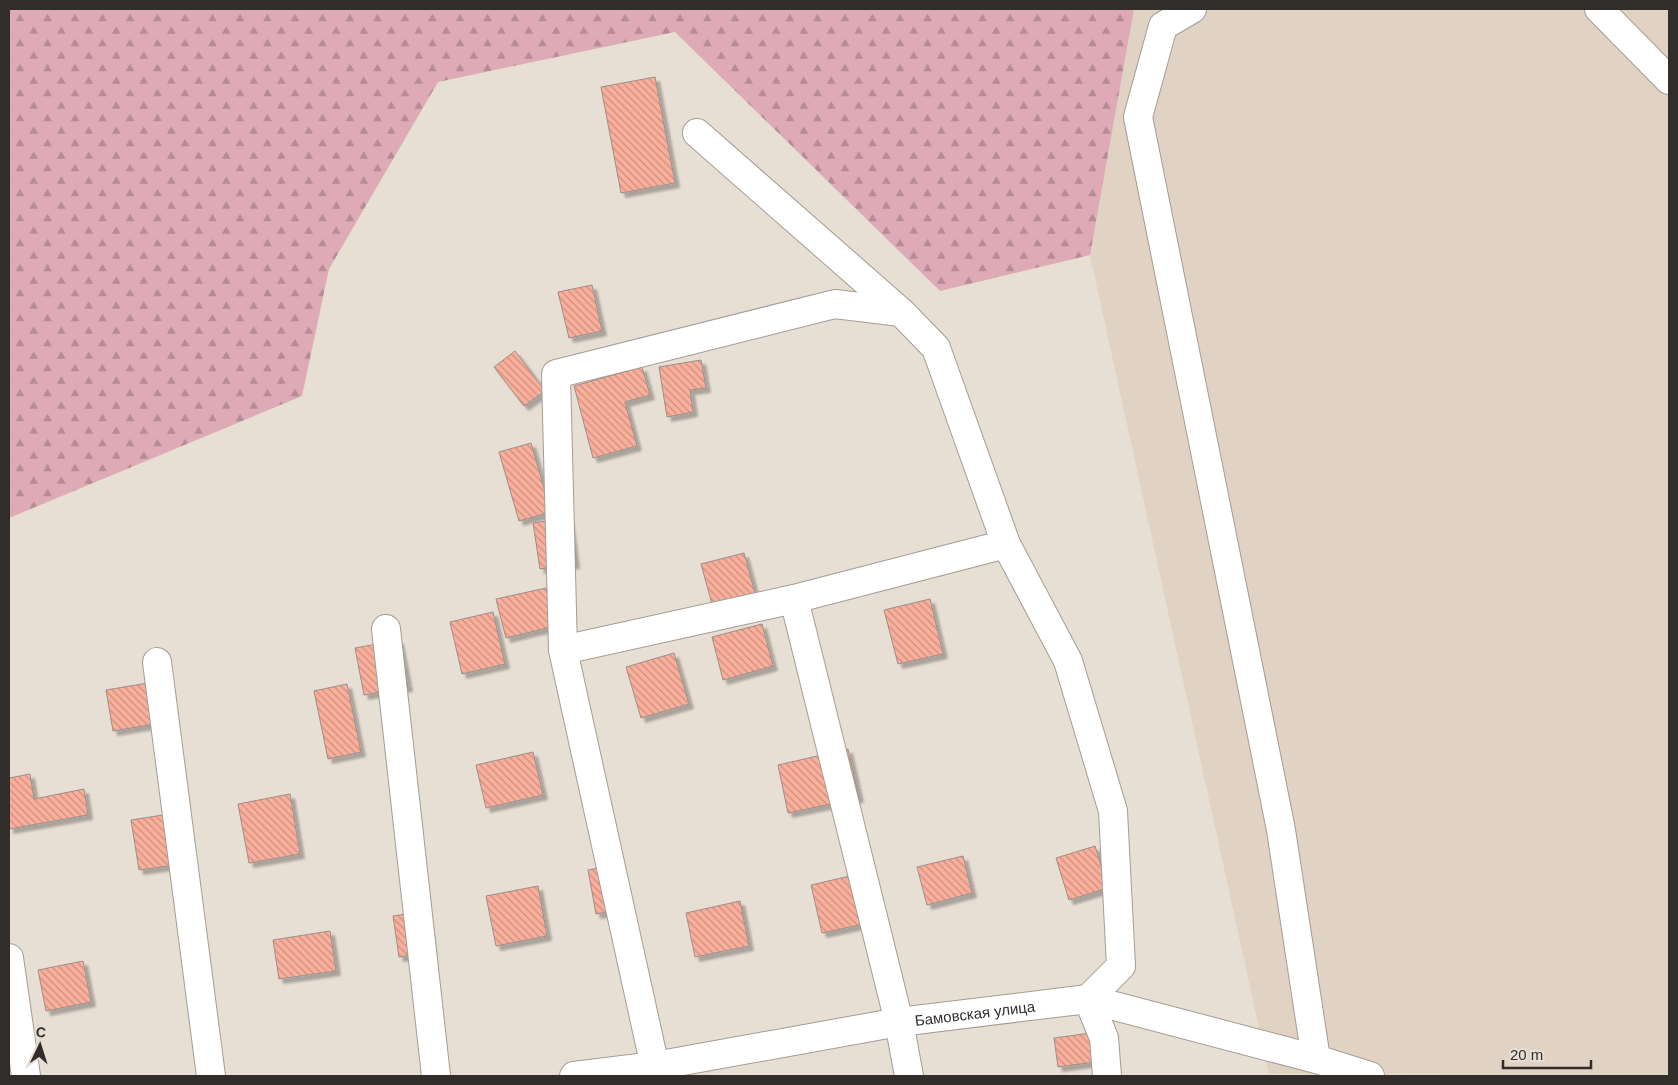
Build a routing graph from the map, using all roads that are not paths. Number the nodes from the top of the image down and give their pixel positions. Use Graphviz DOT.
graph roads {
  1 [pos="1192,9"];
  2 [pos="1599,9"];
  3 [pos="1669,80"];
  4 [pos="697,133"];
  5 [pos="901,312"];
  6 [pos="1006,544"];
  7 [pos="794,599"];
  8 [pos="386,629"];
  9 [pos="563,650"];
  10 [pos="157,662"];
  11 [pos="9,958"];
  12 [pos="1088,999"];
  13 [pos="899,1022"];
  14 [pos="1316,1059"];
  15 [pos="656,1071"];
  16 [pos="26,1076"];
  17 [pos="210,1076"];
  18 [pos="436,1076"];
  19 [pos="574,1076"];
  20 [pos="909,1076"];
  21 [pos="1107,1076"];
  22 [pos="1370,1076"];
  1 -- 14 [label="street"];
  2 -- 3 [label="street"];
  4 -- 5 [label="street"];
  5 -- 6 [label="street"];
  5 -- 9 [label="street"];
  6 -- 7 [label="street"];
  6 -- 12 [label="street"];
  7 -- 9 [label="street"];
  7 -- 13 [label="street"];
  8 -- 18 [label="street"];
  9 -- 15 [label="street"];
  10 -- 17 [label="street"];
  11 -- 16 [label="street"];
  12 -- 13 [label="street, Бамовская улица"];
  12 -- 14 [label="street, Бамовская улица"];
  12 -- 21 [label="street"];
  13 -- 15 [label="street, Бамовская улица"];
  13 -- 20 [label="street"];
  14 -- 22 [label="street, Бамовская улица"];
  15 -- 19 [label="street, Бамовская улица"];
}
